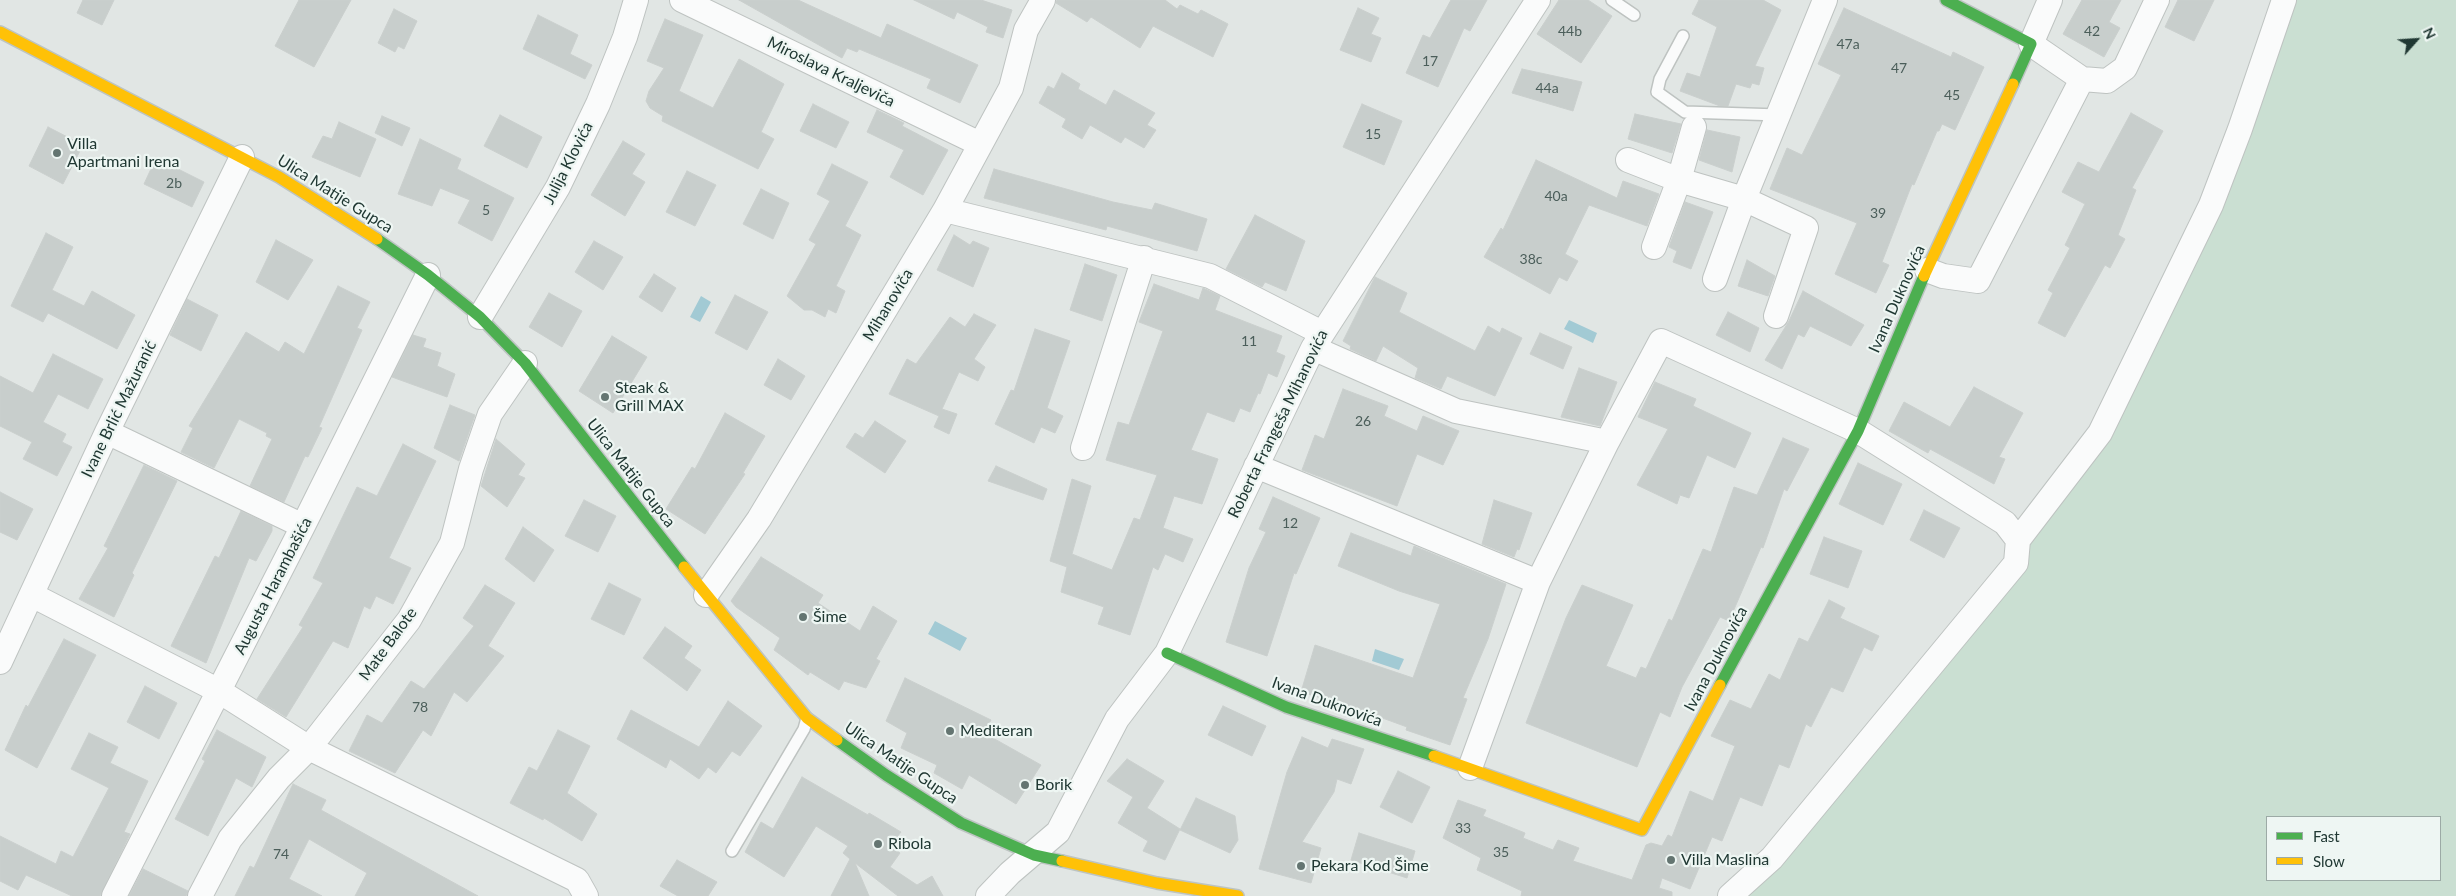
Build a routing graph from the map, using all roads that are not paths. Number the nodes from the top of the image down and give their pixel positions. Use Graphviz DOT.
graph roads {
  1 [pos="636,0"];
  2 [pos="682,0"];
  3 [pos="1043,0"];
  4 [pos="1538,0"];
  5 [pos="1612,0"];
  6 [pos="1825,0"];
  7 [pos="1946,0"];
  8 [pos="2050,0"];
  9 [pos="2157,0"];
  10 [pos="2284,0"];
  11 [pos="1634,15"];
  12 [pos="0,32"];
  13 [pos="1683,36"];
  14 [pos="2031,44"];
  15 [pos="2082,79"];
  16 [pos="1779,115"];
  17 [pos="1694,127"];
  18 [pos="980,144"];
  19 [pos="242,157"];
  20 [pos="1628,160"];
  21 [pos="1679,180"];
  22 [pos="1744,200"];
  23 [pos="945,210"];
  24 [pos="1654,247"];
  25 [pos="1144,258"];
  26 [pos="1927,270"];
  27 [pos="428,275"];
  28 [pos="1715,279"];
  29 [pos="1776,316"];
  30 [pos="480,317"];
  31 [pos="1318,340"];
  32 [pos="526,363"];
  33 [pos="1858,431"];
  34 [pos="107,432"];
  35 [pos="1607,442"];
  36 [pos="1083,448"];
  37 [pos="1256,466"];
  38 [pos="303,526"];
  39 [pos="2018,540"];
  40 [pos="1538,582"];
  41 [pos="32,595"];
  42 [pos="706,596"];
  43 [pos="1167,653"];
  44 [pos="0,662"];
  45 [pos="219,691"];
  46 [pos="807,718"];
  47 [pos="309,748"];
  48 [pos="1470,768"];
  49 [pos="732,852"];
  50 [pos="1034,855"];
  51 [pos="114,896"];
  52 [pos="200,896"];
  53 [pos="586,896"];
  54 [pos="988,896"];
  55 [pos="1238,896"];
  56 [pos="1730,896"];
  1 -- 30 [label="street, Julija Klovića"];
  2 -- 18 [label="street, Miroslava Kraljeviča"];
  3 -- 18 [label="street, Mihanoviča"];
  4 -- 31 [label="street, Roberta Frangeša Mihanovića"];
  5 -- 11 [label="lane"];
  6 -- 16 [label="street"];
  7 -- 14 [label="street"];
  8 -- 14 [label="street"];
  9 -- 15 [label="street"];
  10 -- 39 [label="street"];
  12 -- 19 [label="street, Ulica Matije Gupca"];
  13 -- 16 [label="lane"];
  14 -- 15 [label="street"];
  14 -- 26 [label="street, Ivana Duknovića"];
  15 -- 26 [label="street"];
  16 -- 22 [label="street"];
  17 -- 21 [label="street"];
  18 -- 23 [label="street, Mihanoviča"];
  19 -- 27 [label="street, Ulica Matije Gupca"];
  19 -- 34 [label="street, Ivane Brlić Mažuranić"];
  20 -- 21 [label="street"];
  21 -- 22 [label="street"];
  21 -- 24 [label="street"];
  22 -- 28 [label="street"];
  22 -- 29 [label="street"];
  23 -- 25 [label="street"];
  23 -- 42 [label="street, Mihanoviča"];
  25 -- 31 [label="street"];
  25 -- 36 [label="street"];
  26 -- 33 [label="street, Ivana Duknovića"];
  27 -- 30 [label="street, Ulica Matije Gupca"];
  27 -- 38 [label="street, Augusta Harambašića"];
  30 -- 32 [label="street, Ulica Matije Gupca"];
  31 -- 35 [label="street"];
  31 -- 37 [label="street, Roberta Frangeša Mihanovića"];
  32 -- 42 [label="street, Ulica Matije Gupca"];
  32 -- 47 [label="street, Mate Balote"];
  33 -- 35 [label="street"];
  33 -- 39 [label="street"];
  33 -- 48 [label="street, Ivana Duknovića"];
  34 -- 38 [label="street"];
  34 -- 41 [label="street, Ivane Brlić Mažuranić"];
  35 -- 40 [label="street"];
  37 -- 40 [label="street"];
  37 -- 43 [label="street, Roberta Frangeša Mihanovića"];
  38 -- 45 [label="street, Augusta Harambašića"];
  39 -- 56 [label="street"];
  40 -- 48 [label="street"];
  41 -- 44 [label="street, Ivane Brlić Mažuranić"];
  41 -- 45 [label="street"];
  42 -- 46 [label="street, Ulica Matije Gupca"];
  43 -- 48 [label="street, Ivana Duknovića"];
  43 -- 50 [label="street, Roberta Frangeša Mihanovića"];
  45 -- 47 [label="street"];
  45 -- 51 [label="street, Augusta Harambašića"];
  46 -- 49 [label="lane"];
  46 -- 50 [label="street, Ulica Matije Gupca"];
  47 -- 52 [label="street, Mate Balote"];
  47 -- 53 [label="street"];
  50 -- 54 [label="street, Roberta Frangeša Mihanovića"];
  50 -- 55 [label="street, Ulica Matije Gupca"];
}
